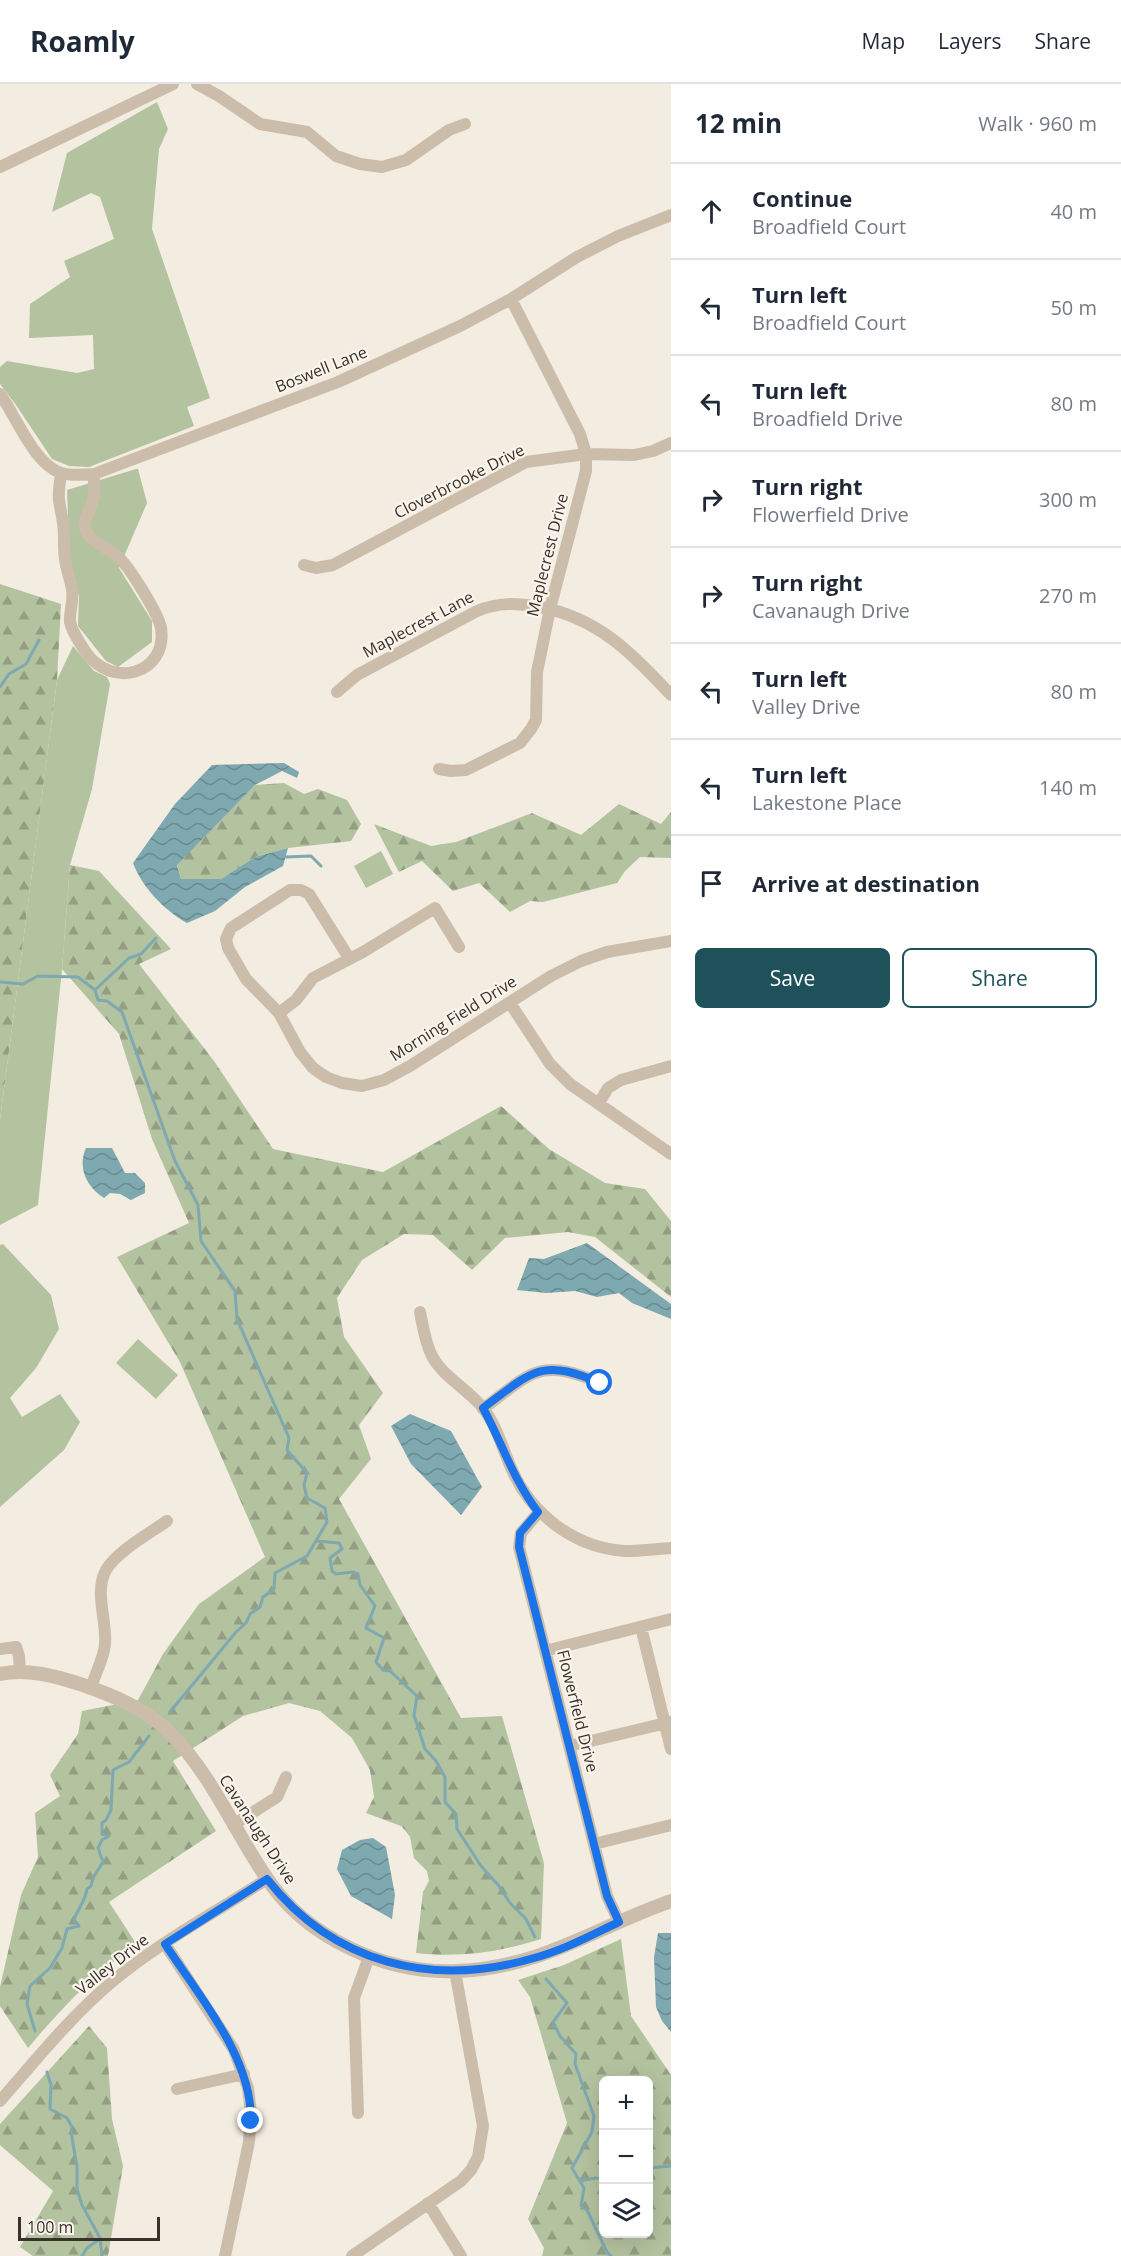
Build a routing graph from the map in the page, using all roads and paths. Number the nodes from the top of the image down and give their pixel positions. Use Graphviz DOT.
graph roads {
  1 [pos="173,84"];
  2 [pos="197,84"];
  3 [pos="465,123"];
  4 [pos="0,167"];
  5 [pos="671,215"];
  6 [pos="512,299"];
  7 [pos="0,394"];
  8 [pos="671,443"];
  9 [pos="586,454"];
  10 [pos="61,473"];
  11 [pos="94,474"];
  12 [pos="304,565"];
  13 [pos="550,609"];
  14 [pos="668,687"];
  15 [pos="337,692"];
  16 [pos="439,770"];
  17 [pos="671,941"];
  18 [pos="459,947"];
  19 [pos="349,958"];
  20 [pos="510,1003"];
  21 [pos="279,1013"];
  22 [pos="671,1066"];
  23 [pos="599,1103"];
  24 [pos="671,1154"];
  25 [pos="420,1312"];
  26 [pos="600,1383"];
  27 [pos="483,1408"];
  28 [pos="538,1512"];
  29 [pos="167,1521"];
  30 [pos="671,1548"];
  31 [pos="671,1619"];
  32 [pos="641,1627"];
  33 [pos="0,1649"];
  34 [pos="545,1651"];
  35 [pos="20,1673"];
  36 [pos="0,1674"];
  37 [pos="91,1688"];
  38 [pos="668,1722"];
  39 [pos="570,1746"];
  40 [pos="671,1749"];
  41 [pos="286,1777"];
  42 [pos="233,1825"];
  43 [pos="671,1825"];
  44 [pos="594,1844"];
  45 [pos="267,1879"];
  46 [pos="671,1901"];
  47 [pos="619,1922"];
  48 [pos="165,1944"];
  49 [pos="369,1957"];
  50 [pos="455,1971"];
  51 [pos="244,2074"];
  52 [pos="177,2089"];
  53 [pos="0,2101"];
  54 [pos="358,2113"];
  55 [pos="428,2203"];
  56 [pos="225,2256"];
  57 [pos="352,2256"];
  58 [pos="461,2256"];
  1 -- 4 [label="street"];
  2 -- 3 [label="street"];
  5 -- 6 [label="street, Boswell Lane"];
  6 -- 9 [label="street, Maplecrest Drive"];
  6 -- 11 [label="street, Boswell Lane"];
  7 -- 10 [label="street"];
  8 -- 9 [label="street, Cloverbrooke Drive"];
  9 -- 12 [label="street, Cloverbrooke Drive"];
  9 -- 13 [label="street, Maplecrest Drive"];
  10 -- 11 [label="street, Boswell Lane"];
  10 -- 11 [label="street"];
  13 -- 14 [label="street, Maplecrest Lane"];
  13 -- 15 [label="street, Maplecrest Lane"];
  13 -- 16 [label="street, Maplecrest Drive"];
  17 -- 20 [label="street, Morning Field Drive"];
  18 -- 19 [label="street"];
  19 -- 21 [label="street"];
  19 -- 21 [label="street, Morning Field Drive"];
  20 -- 21 [label="street, Morning Field Drive"];
  20 -- 23 [label="street"];
  22 -- 23 [label="street"];
  23 -- 24 [label="street"];
  25 -- 27 [label="street"];
  26 -- 27 [label="street"];
  27 -- 28 [label="street"];
  28 -- 30 [label="street"];
  28 -- 34 [label="street, Flowerfield Drive"];
  29 -- 37 [label="street"];
  31 -- 32 [label="street"];
  32 -- 34 [label="street"];
  32 -- 38 [label="street"];
  33 -- 35 [label="street"];
  34 -- 39 [label="street, Flowerfield Drive"];
  35 -- 36 [label="street, Cavanaugh Drive"];
  35 -- 37 [label="street, Cavanaugh Drive"];
  37 -- 42 [label="street, Cavanaugh Drive"];
  38 -- 39 [label="street"];
  38 -- 40 [label="street"];
  39 -- 44 [label="street, Flowerfield Drive"];
  41 -- 42 [label="street"];
  42 -- 45 [label="street, Cavanaugh Drive"];
  43 -- 44 [label="street"];
  44 -- 47 [label="street, Flowerfield Drive"];
  45 -- 48 [label="street, Valley Drive"];
  45 -- 49 [label="street, Cavanaugh Drive"];
  46 -- 47 [label="street, Cavanaugh Drive"];
  47 -- 50 [label="street, Cavanaugh Drive"];
  48 -- 51 [label="street"];
  48 -- 53 [label="street, Valley Drive"];
  49 -- 50 [label="street, Cavanaugh Drive"];
  49 -- 54 [label="street"];
  50 -- 55 [label="street"];
  51 -- 52 [label="street"];
  51 -- 56 [label="street"];
  55 -- 57 [label="street"];
  55 -- 58 [label="street"];
}
